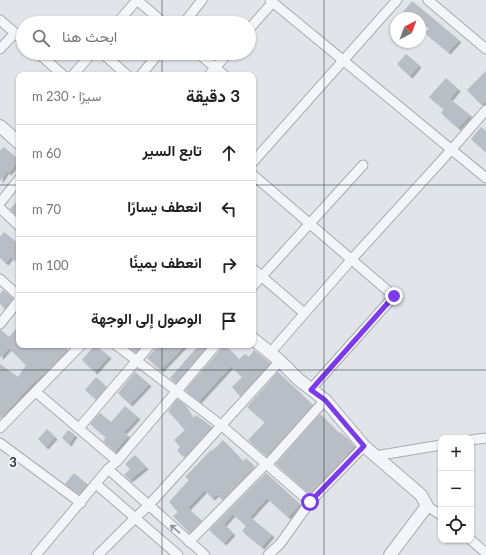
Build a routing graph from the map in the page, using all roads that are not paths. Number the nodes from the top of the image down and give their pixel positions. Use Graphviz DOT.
graph roads {
  1 [pos="137,0"];
  2 [pos="202,0"];
  3 [pos="397,0"];
  4 [pos="428,0"];
  5 [pos="271,1"];
  6 [pos="123,16"];
  7 [pos="156,16"];
  8 [pos="189,16"];
  9 [pos="0,20"];
  10 [pos="256,20"];
  11 [pos="15,33"];
  12 [pos="0,49"];
  13 [pos="486,49"];
  14 [pos="46,60"];
  15 [pos="86,60"];
  16 [pos="110,60"];
  17 [pos="153,60"];
  18 [pos="206,60"];
  19 [pos="222,60"];
  20 [pos="343,60"];
  21 [pos="215,68"];
  22 [pos="60,72"];
  23 [pos="76,72"];
  24 [pos="124,72"];
  25 [pos="143,72"];
  26 [pos="212,72"];
  27 [pos="220,72"];
  28 [pos="486,110"];
  29 [pos="0,126"];
  30 [pos="16,139"];
  31 [pos="452,149"];
  32 [pos="256,159"];
  33 [pos="363,165"];
  34 [pos="256,178"];
  35 [pos="486,178"];
  36 [pos="16,183"];
  37 [pos="0,204"];
  38 [pos="0,208"];
  39 [pos="16,223"];
  40 [pos="309,224"];
  41 [pos="351,260"];
  42 [pos="256,272"];
  43 [pos="262,277"];
  44 [pos="0,279"];
  45 [pos="256,283"];
  46 [pos="16,293"];
  47 [pos="16,304"];
  48 [pos="304,313"];
  49 [pos="0,324"];
  50 [pos="256,341"];
  51 [pos="75,348"];
  52 [pos="120,348"];
  53 [pos="148,348"];
  54 [pos="213,348"];
  55 [pos="270,353"];
  56 [pos="280,360"];
  57 [pos="138,361"];
  58 [pos="311,390"];
  59 [pos="177,391"];
  60 [pos="36,392"];
  61 [pos="325,400"];
  62 [pos="221,425"];
  63 [pos="0,428"];
  64 [pos="79,428"];
  65 [pos="486,438"];
  66 [pos="474,440"];
  67 [pos="0,443"];
  68 [pos="364,446"];
  69 [pos="438,446"];
  70 [pos="375,456"];
  71 [pos="117,461"];
  72 [pos="266,465"];
  73 [pos="108,469"];
  74 [pos="96,484"];
  75 [pos="310,502"];
  76 [pos="81,503"];
  77 [pos="148,506"];
  78 [pos="427,506"];
  79 [pos="438,513"];
  80 [pos="135,518"];
  81 [pos="190,542"];
  82 [pos="474,542"];
  83 [pos="486,552"];
  84 [pos="36,555"];
  85 [pos="98,555"];
  86 [pos="178,555"];
  87 [pos="205,555"];
  88 [pos="268,555"];
  89 [pos="390,555"];
  1 -- 6 [label="street"];
  1 -- 7 [label="street"];
  2 -- 8 [label="street"];
  3 -- 20 [label="street"];
  4 -- 13 [label="street"];
  5 -- 10 [label="street"];
  5 -- 20 [label="street"];
  9 -- 11 [label="street"];
  11 -- 12 [label="street"];
  14 -- 22 [label="street"];
  15 -- 23 [label="street"];
  16 -- 24 [label="street"];
  17 -- 25 [label="street"];
  18 -- 21 [label="street"];
  19 -- 21 [label="street"];
  20 -- 31 [label="street"];
  20 -- 32 [label="street"];
  21 -- 26 [label="street"];
  21 -- 27 [label="street"];
  28 -- 31 [label="street"];
  29 -- 30 [label="street"];
  31 -- 35 [label="street"];
  31 -- 41 [label="street"];
  33 -- 40 [label="street"];
  34 -- 40 [label="street"];
  36 -- 37 [label="street"];
  38 -- 39 [label="street"];
  40 -- 41 [label="street"];
  40 -- 43 [label="street"];
  41 -- 48 [label="street"];
  41 -- 58 [label="street"];
  42 -- 43 [label="street"];
  43 -- 45 [label="street"];
  43 -- 48 [label="street"];
  44 -- 46 [label="street"];
  47 -- 49 [label="street"];
  48 -- 55 [label="street"];
  50 -- 55 [label="street"];
  51 -- 60 [label="street"];
  52 -- 57 [label="street"];
  53 -- 57 [label="street"];
  54 -- 59 [label="street"];
  55 -- 56 [label="street"];
  56 -- 58 [label="street"];
  56 -- 62 [label="street"];
  57 -- 59 [label="street"];
  57 -- 64 [label="street"];
  58 -- 61 [label="street"];
  59 -- 62 [label="street"];
  59 -- 71 [label="street"];
  60 -- 63 [label="street"];
  60 -- 64 [label="street"];
  61 -- 68 [label="street"];
  61 -- 72 [label="street"];
  62 -- 72 [label="street"];
  62 -- 77 [label="street"];
  64 -- 71 [label="street"];
  65 -- 66 [label="street"];
  67 -- 76 [label="street"];
  68 -- 70 [label="street"];
  68 -- 75 [label="street"];
  69 -- 70 [label="street"];
  70 -- 78 [label="street"];
  71 -- 73 [label="street"];
  72 -- 75 [label="street"];
  72 -- 81 [label="street"];
  73 -- 74 [label="street"];
  73 -- 77 [label="street"];
  74 -- 76 [label="street"];
  74 -- 80 [label="street"];
  75 -- 88 [label="street"];
  76 -- 84 [label="street"];
  77 -- 80 [label="street"];
  81 -- 77 [label="street, one-way"];
  78 -- 79 [label="street"];
  78 -- 89 [label="street"];
  80 -- 85 [label="street"];
  80 -- 86 [label="street"];
  81 -- 87 [label="street"];
  82 -- 83 [label="street"];
}
